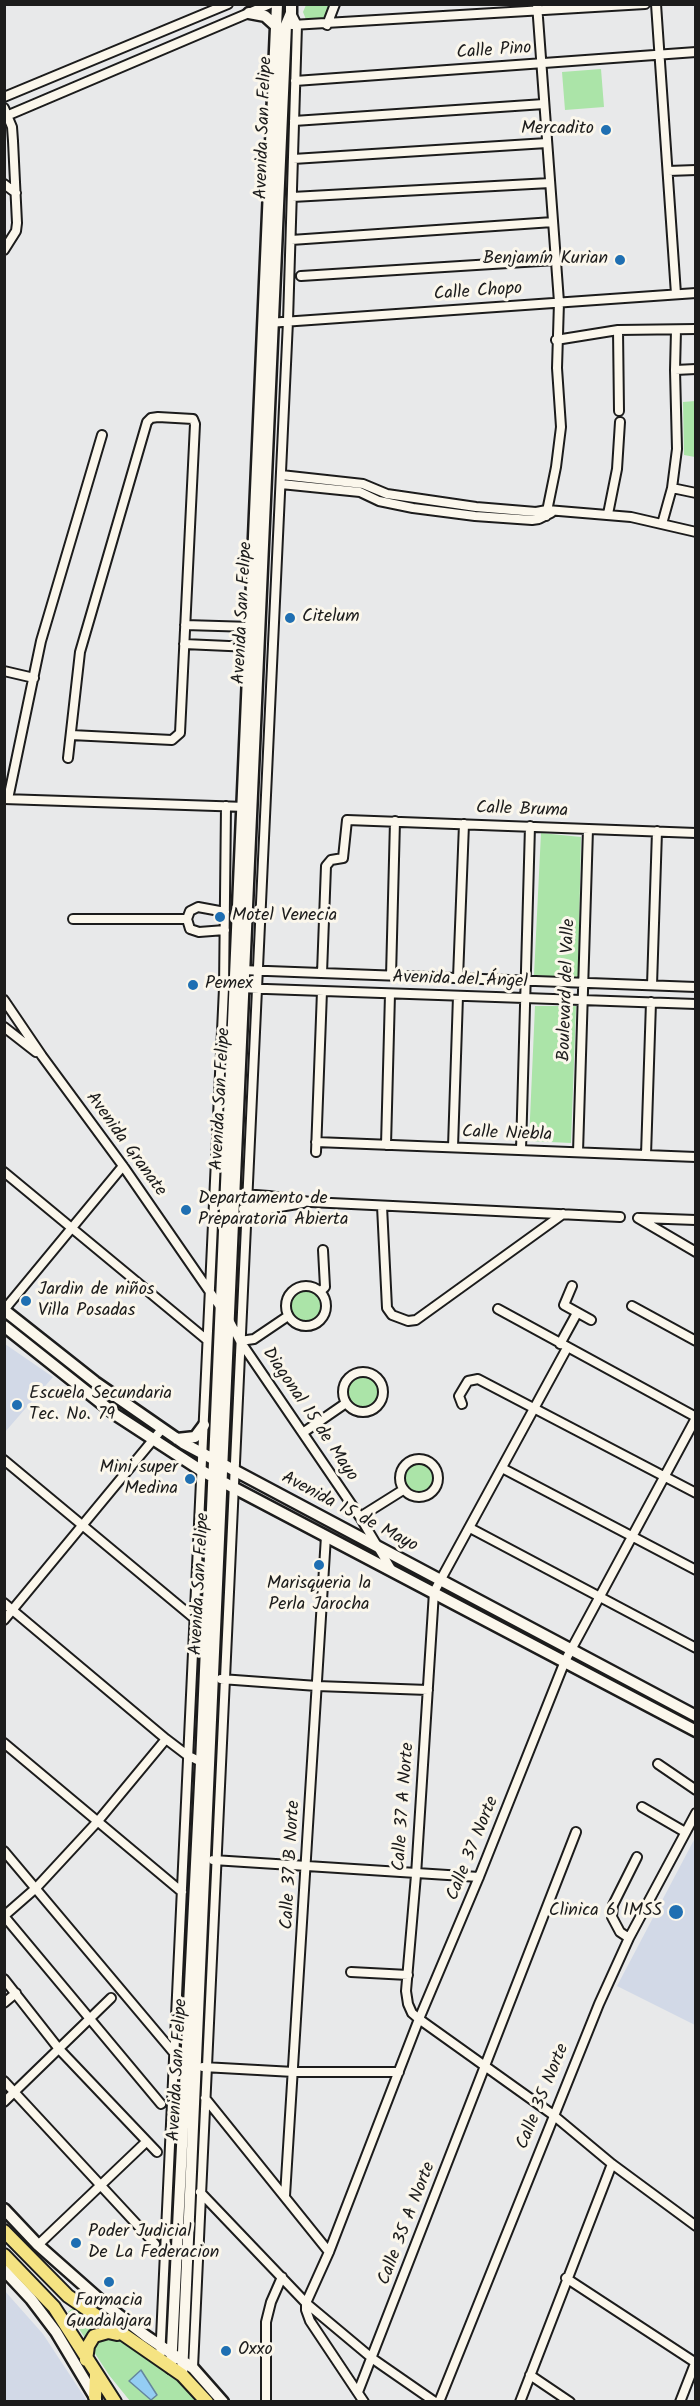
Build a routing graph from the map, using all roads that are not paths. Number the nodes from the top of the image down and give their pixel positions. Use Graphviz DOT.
graph roads {
  1 [pos="228,4"];
  2 [pos="270,4"];
  3 [pos="277,4"];
  4 [pos="334,4"];
  5 [pos="645,4"];
  6 [pos="656,4"];
  7 [pos="537,8"];
  8 [pos="291,9"];
  9 [pos="249,13"];
  10 [pos="286,25"];
  11 [pos="327,25"];
  12 [pos="161,32"];
  13 [pos="168,47"];
  14 [pos="696,52"];
  15 [pos="660,55"];
  16 [pos="542,63"];
  17 [pos="56,75"];
  18 [pos="295,81"];
  19 [pos="62,91"];
  20 [pos="4,97"];
  21 [pos="544,104"];
  22 [pos="5,114"];
  23 [pos="294,121"];
  24 [pos="547,143"];
  25 [pos="293,159"];
  26 [pos="696,170"];
  27 [pos="668,171"];
  28 [pos="550,183"];
  29 [pos="4,184"];
  30 [pos="16,193"];
  31 [pos="292,197"];
  32 [pos="553,222"];
  33 [pos="291,240"];
  34 [pos="4,250"];
  35 [pos="556,260"];
  36 [pos="301,276"];
  37 [pos="696,293"];
  38 [pos="676,294"];
  39 [pos="559,302"];
  40 [pos="288,321"];
  41 [pos="268,323"];
  42 [pos="696,329"];
  43 [pos="618,330"];
  44 [pos="676,330"];
  45 [pos="556,340"];
  46 [pos="696,369"];
  47 [pos="675,370"];
  48 [pos="619,411"];
  49 [pos="269,415"];
  50 [pos="284,415"];
  51 [pos="620,422"];
  52 [pos="102,435"];
  53 [pos="281,475"];
  54 [pos="281,484"];
  55 [pos="344,486"];
  56 [pos="672,488"];
  57 [pos="696,493"];
  58 [pos="549,512"];
  59 [pos="608,514"];
  60 [pos="662,524"];
  61 [pos="696,532"];
  62 [pos="185,625"];
  63 [pos="255,628"];
  64 [pos="184,644"];
  65 [pos="254,647"];
  66 [pos="4,671"];
  67 [pos="34,678"];
  68 [pos="256,705"];
  69 [pos="270,705"];
  70 [pos="71,735"];
  71 [pos="68,758"];
  72 [pos="6,799"];
  73 [pos="226,806"];
  74 [pos="247,807"];
  75 [pos="395,821"];
  76 [pos="464,824"];
  77 [pos="530,826"];
  78 [pos="588,829"];
  79 [pos="657,831"];
  80 [pos="696,833"];
  81 [pos="225,912"];
  82 [pos="73,919"];
  83 [pos="187,919"];
  84 [pos="237,924"];
  85 [pos="225,926"];
  86 [pos="235,970"];
  87 [pos="258,971"];
  88 [pos="322,973"];
  89 [pos="391,976"];
  90 [pos="458,978"];
  91 [pos="526,981"];
  92 [pos="584,983"];
  93 [pos="652,985"];
  94 [pos="696,987"];
  95 [pos="234,988"];
  96 [pos="257,989"];
  97 [pos="322,991"];
  98 [pos="390,994"];
  99 [pos="458,996"];
  100 [pos="525,998"];
  101 [pos="4,1000"];
  102 [pos="583,1000"];
  103 [pos="651,1002"];
  104 [pos="696,1004"];
  105 [pos="4,1026"];
  106 [pos="42,1056"];
  107 [pos="316,1142"];
  108 [pos="386,1145"];
  109 [pos="453,1148"];
  110 [pos="521,1150"];
  111 [pos="316,1152"];
  112 [pos="578,1152"];
  113 [pos="646,1155"];
  114 [pos="696,1157"];
  115 [pos="123,1166"];
  116 [pos="4,1172"];
  117 [pos="230,1193"];
  118 [pos="247,1195"];
  119 [pos="269,1196"];
  120 [pos="310,1202"];
  121 [pos="382,1206"];
  122 [pos="229,1209"];
  123 [pos="247,1209"];
  124 [pos="268,1209"];
  125 [pos="563,1214"];
  126 [pos="620,1217"];
  127 [pos="696,1220"];
  128 [pos="72,1228"];
  129 [pos="323,1250"];
  130 [pos="696,1252"];
  131 [pos="572,1286"];
  132 [pos="210,1291"];
  133 [pos="320,1292"];
  134 [pos="632,1306"];
  135 [pos="221,1307"];
  136 [pos="498,1309"];
  137 [pos="4,1310"];
  138 [pos="577,1312"];
  139 [pos="288,1316"];
  140 [pos="229,1319"];
  141 [pos="591,1320"];
  142 [pos="4,1326"];
  143 [pos="207,1340"];
  144 [pos="240,1341"];
  145 [pos="696,1341"];
  146 [pos="563,1346"];
  147 [pos="346,1403"];
  148 [pos="462,1404"];
  149 [pos="534,1408"];
  150 [pos="696,1418"];
  151 [pos="204,1425"];
  152 [pos="162,1429"];
  153 [pos="304,1432"];
  154 [pos="177,1439"];
  155 [pos="153,1440"];
  156 [pos="202,1454"];
  157 [pos="4,1460"];
  158 [pos="218,1462"];
  159 [pos="502,1468"];
  160 [pos="202,1471"];
  161 [pos="234,1471"];
  162 [pos="663,1475"];
  163 [pos="218,1479"];
  164 [pos="234,1486"];
  165 [pos="403,1490"];
  166 [pos="696,1493"];
  167 [pos="360,1518"];
  168 [pos="82,1526"];
  169 [pos="470,1528"];
  170 [pos="631,1535"];
  171 [pos="326,1536"];
  172 [pos="381,1549"];
  173 [pos="392,1569"];
  174 [pos="696,1570"];
  175 [pos="441,1579"];
  176 [pos="434,1592"];
  177 [pos="598,1596"];
  178 [pos="4,1603"];
  179 [pos="13,1610"];
  180 [pos="195,1619"];
  181 [pos="4,1620"];
  182 [pos="696,1648"];
  183 [pos="570,1649"];
  184 [pos="565,1661"];
  185 [pos="214,1678"];
  186 [pos="317,1686"];
  187 [pos="428,1690"];
  188 [pos="696,1716"];
  189 [pos="696,1731"];
  190 [pos="166,1740"];
  191 [pos="4,1743"];
  192 [pos="188,1755"];
  193 [pos="205,1764"];
  194 [pos="658,1764"];
  195 [pos="696,1790"];
  196 [pos="642,1807"];
  197 [pos="696,1813"];
  198 [pos="98,1821"];
  199 [pos="576,1832"];
  200 [pos="685,1832"];
  201 [pos="4,1851"];
  202 [pos="637,1857"];
  203 [pos="206,1860"];
  204 [pos="307,1867"];
  205 [pos="416,1875"];
  206 [pos="479,1877"];
  207 [pos="36,1888"];
  208 [pos="182,1892"];
  209 [pos="4,1916"];
  210 [pos="629,1938"];
  211 [pos="351,1972"];
  212 [pos="408,1975"];
  213 [pos="4,1979"];
  214 [pos="16,1993"];
  215 [pos="111,1998"];
  216 [pos="4,2003"];
  217 [pos="419,2019"];
  218 [pos="89,2020"];
  219 [pos="59,2049"];
  220 [pos="174,2053"];
  221 [pos="484,2065"];
  222 [pos="196,2067"];
  223 [pos="294,2072"];
  224 [pos="399,2072"];
  225 [pos="4,2081"];
  226 [pos="14,2093"];
  227 [pos="205,2098"];
  228 [pos="4,2102"];
  229 [pos="161,2104"];
  230 [pos="552,2114"];
  231 [pos="146,2142"];
  232 [pos="157,2152"];
  233 [pos="612,2164"];
  234 [pos="181,2172"];
  235 [pos="190,2182"];
  236 [pos="101,2186"];
  237 [pos="200,2192"];
  238 [pos="285,2196"];
  239 [pos="4,2209"];
  240 [pos="696,2226"];
  241 [pos="4,2231"];
  242 [pos="155,2244"];
  243 [pos="38,2245"];
  244 [pos="329,2252"];
  245 [pos="4,2255"];
  246 [pos="4,2271"];
  247 [pos="282,2277"];
  248 [pos="566,2278"];
  249 [pos="306,2303"];
  250 [pos="121,2335"];
  251 [pos="161,2346"];
  252 [pos="178,2357"];
  253 [pos="373,2359"];
  254 [pos="86,2360"];
  255 [pos="160,2360"];
  256 [pos="695,2362"];
  257 [pos="193,2368"];
  258 [pos="176,2372"];
  259 [pos="96,2375"];
  260 [pos="530,2375"];
  261 [pos="358,2392"];
  262 [pos="96,2399"];
  263 [pos="115,2402"];
  264 [pos="207,2402"];
  265 [pos="223,2402"];
  266 [pos="267,2402"];
  267 [pos="364,2402"];
  268 [pos="437,2402"];
  269 [pos="520,2402"];
  270 [pos="570,2402"];
  271 [pos="680,2402"];
  1 -- 12 [label="street"];
  2 -- 9 [label="street"];
  3 -- 10 [label="main road, Avenida San Felipe"];
  4 -- 11 [label="street"];
  5 -- 7 [label="street"];
  6 -- 15 [label="street"];
  7 -- 11 [label="street"];
  7 -- 16 [label="street"];
  8 -- 10 [label="main road, Avenida San Felipe"];
  9 -- 10 [label="main road"];
  9 -- 13 [label="street"];
  10 -- 11 [label="street"];
  10 -- 18 [label="street, Avenida San Felipe"];
  10 -- 41 [label="main road, Avenida San Felipe"];
  12 -- 13 [label="street"];
  12 -- 17 [label="street"];
  13 -- 19 [label="street"];
  14 -- 15 [label="street, Calle Pino"];
  15 -- 16 [label="street, Calle Pino"];
  15 -- 27 [label="street"];
  16 -- 18 [label="street, Calle Pino"];
  16 -- 21 [label="street"];
  17 -- 19 [label="street"];
  17 -- 20 [label="street"];
  18 -- 23 [label="street, Avenida San Felipe"];
  19 -- 22 [label="street"];
  21 -- 23 [label="street"];
  21 -- 24 [label="street"];
  22 -- 30 [label="street"];
  23 -- 25 [label="street, Avenida San Felipe"];
  24 -- 25 [label="street"];
  24 -- 28 [label="street"];
  25 -- 31 [label="street, Avenida San Felipe"];
  26 -- 27 [label="street"];
  27 -- 38 [label="street"];
  28 -- 31 [label="street"];
  28 -- 32 [label="street"];
  29 -- 30 [label="street"];
  30 -- 34 [label="street"];
  31 -- 33 [label="street, Avenida San Felipe"];
  32 -- 33 [label="street"];
  32 -- 35 [label="street"];
  33 -- 40 [label="street, Avenida San Felipe"];
  35 -- 36 [label="street"];
  35 -- 39 [label="street"];
  37 -- 38 [label="street, Calle Chopo"];
  38 -- 39 [label="street, Calle Chopo"];
  39 -- 40 [label="street, Calle Chopo"];
  39 -- 45 [label="street"];
  40 -- 41 [label="street, Calle Chopo"];
  40 -- 50 [label="street, Avenida San Felipe"];
  41 -- 49 [label="main road, Avenida San Felipe"];
  41 -- 63 [label="main road, Avenida San Felipe"];
  42 -- 44 [label="street"];
  43 -- 44 [label="street"];
  43 -- 45 [label="street"];
  43 -- 48 [label="street"];
  44 -- 47 [label="street"];
  45 -- 58 [label="street"];
  46 -- 47 [label="street"];
  47 -- 56 [label="street"];
  49 -- 50 [label="street"];
  49 -- 63 [label="main road, Avenida San Felipe"];
  50 -- 53 [label="street, Avenida San Felipe"];
  51 -- 59 [label="street"];
  52 -- 67 [label="street"];
  53 -- 54 [label="street, Avenida San Felipe"];
  53 -- 55 [label="street"];
  54 -- 55 [label="street"];
  54 -- 69 [label="street, Avenida San Felipe"];
  55 -- 58 [label="street"];
  56 -- 57 [label="street"];
  56 -- 60 [label="street"];
  58 -- 59 [label="street"];
  59 -- 60 [label="street"];
  60 -- 61 [label="street"];
  62 -- 63 [label="street"];
  62 -- 64 [label="street"];
  62 -- 70 [label="street"];
  63 -- 65 [label="main road, Avenida San Felipe"];
  64 -- 65 [label="street"];
  64 -- 70 [label="street"];
  65 -- 68 [label="main road, Avenida San Felipe"];
  65 -- 74 [label="main road, Avenida San Felipe"];
  66 -- 67 [label="street"];
  67 -- 72 [label="street"];
  68 -- 69 [label="street"];
  68 -- 74 [label="main road, Avenida San Felipe"];
  69 -- 87 [label="street, Avenida San Felipe"];
  70 -- 71 [label="street"];
  72 -- 73 [label="street"];
  73 -- 74 [label="street"];
  73 -- 81 [label="street, Avenida San Felipe"];
  74 -- 84 [label="main road, Avenida San Felipe"];
  74 -- 86 [label="main road, Avenida San Felipe"];
  75 -- 76 [label="street, Calle Bruma"];
  75 -- 88 [label="street, Calle Bruma"];
  75 -- 89 [label="street"];
  76 -- 77 [label="street, Calle Bruma"];
  76 -- 90 [label="street"];
  77 -- 78 [label="street, Calle Bruma"];
  77 -- 91 [label="street"];
  78 -- 79 [label="street, Calle Bruma"];
  78 -- 92 [label="street, Boulevard del Valle"];
  79 -- 80 [label="street, Calle Bruma"];
  79 -- 93 [label="street"];
  81 -- 83 [label="street"];
  81 -- 85 [label="street, Avenida San Felipe"];
  82 -- 83 [label="street"];
  83 -- 85 [label="street"];
  84 -- 85 [label="street"];
  84 -- 86 [label="main road, Avenida San Felipe"];
  85 -- 86 [label="street, Avenida San Felipe"];
  86 -- 87 [label="street, Avenida del Ángel"];
  86 -- 95 [label="main road, Avenida San Felipe"];
  87 -- 88 [label="street, Avenida del Ángel"];
  87 -- 96 [label="street, Avenida San Felipe"];
  88 -- 89 [label="street, Avenida del Ángel"];
  89 -- 90 [label="street, Avenida del Ángel"];
  90 -- 91 [label="street, Avenida del Ángel"];
  91 -- 92 [label="street, Avenida del Ángel"];
  91 -- 100 [label="street"];
  92 -- 93 [label="street, Avenida del Ángel"];
  92 -- 102 [label="street, Boulevard del Valle"];
  93 -- 94 [label="street, Avenida del Ángel"];
  95 -- 96 [label="street, Avenida del Ángel"];
  95 -- 117 [label="main road, Avenida San Felipe"];
  95 -- 132 [label="street, Avenida San Felipe"];
  96 -- 97 [label="street, Avenida del Ángel"];
  96 -- 118 [label="street, Avenida San Felipe"];
  97 -- 98 [label="street, Avenida del Ángel"];
  97 -- 107 [label="street"];
  98 -- 99 [label="street, Avenida del Ángel"];
  98 -- 108 [label="street"];
  99 -- 100 [label="street, Avenida del Ángel"];
  99 -- 109 [label="street"];
  100 -- 102 [label="street, Avenida del Ángel"];
  100 -- 110 [label="street"];
  101 -- 106 [label="street, Avenida Granate"];
  102 -- 103 [label="street, Avenida del Ángel"];
  102 -- 112 [label="street, Boulevard del Valle"];
  103 -- 104 [label="street, Avenida del Ángel"];
  103 -- 113 [label="street"];
  105 -- 106 [label="street"];
  106 -- 115 [label="street, Avenida Granate"];
  107 -- 108 [label="street, Calle Niebla"];
  107 -- 111 [label="street"];
  108 -- 109 [label="street, Calle Niebla"];
  109 -- 110 [label="street, Calle Niebla"];
  110 -- 112 [label="street, Calle Niebla"];
  112 -- 113 [label="street, Calle Niebla"];
  113 -- 114 [label="street, Calle Niebla"];
  115 -- 128 [label="street"];
  115 -- 132 [label="street, Avenida Granate"];
  116 -- 128 [label="street"];
  117 -- 118 [label="street"];
  117 -- 122 [label="main road, Avenida San Felipe"];
  118 -- 119 [label="street"];
  118 -- 123 [label="street, Avenida San Felipe"];
  119 -- 120 [label="street"];
  119 -- 124 [label="street"];
  120 -- 121 [label="street"];
  120 -- 124 [label="street"];
  121 -- 125 [label="street"];
  121 -- 125 [label="street"];
  122 -- 123 [label="street"];
  122 -- 135 [label="main road, Avenida San Felipe"];
  122 -- 140 [label="main road, Avenida San Felipe"];
  123 -- 124 [label="street"];
  123 -- 144 [label="street, Avenida San Felipe"];
  125 -- 126 [label="street"];
  127 -- 130 [label="street"];
  128 -- 137 [label="street"];
  128 -- 143 [label="street"];
  129 -- 133 [label="street"];
  131 -- 138 [label="street"];
  132 -- 135 [label="street, Avenida Granate"];
  132 -- 143 [label="street, Avenida San Felipe"];
  133 -- 139 [label="street"];
  133 -- 139 [label="street"];
  134 -- 145 [label="street"];
  135 -- 140 [label="street, Diagonal 15 de Mayo"];
  135 -- 158 [label="main road, Avenida San Felipe"];
  136 -- 146 [label="street"];
  137 -- 152 [label="main road, Avenida 15 de Mayo"];
  138 -- 141 [label="street"];
  138 -- 146 [label="street"];
  139 -- 144 [label="street"];
  140 -- 144 [label="street, Diagonal 15 de Mayo"];
  140 -- 158 [label="main road, Avenida San Felipe"];
  142 -- 155 [label="main road, Avenida 15 de Mayo"];
  143 -- 151 [label="street, Avenida San Felipe"];
  144 -- 153 [label="street, Diagonal 15 de Mayo"];
  144 -- 161 [label="street, Avenida San Felipe"];
  146 -- 149 [label="street"];
  146 -- 150 [label="street"];
  147 -- 147 [label="street"];
  147 -- 153 [label="street"];
  148 -- 149 [label="street"];
  149 -- 159 [label="street"];
  149 -- 162 [label="street"];
  150 -- 162 [label="street, Calle 37 Norte"];
  151 -- 154 [label="main road"];
  151 -- 156 [label="street, Avenida San Felipe"];
  152 -- 154 [label="main road, Avenida 15 de Mayo"];
  152 -- 155 [label="street"];
  153 -- 167 [label="street, Diagonal 15 de Mayo"];
  154 -- 156 [label="main road, Avenida 15 de Mayo"];
  155 -- 160 [label="main road, Avenida 15 de Mayo"];
  155 -- 168 [label="street"];
  156 -- 158 [label="main road, Avenida 15 de Mayo"];
  156 -- 160 [label="street, Avenida San Felipe"];
  157 -- 168 [label="street"];
  158 -- 161 [label="main road, Avenida 15 de Mayo"];
  158 -- 163 [label="main road, Avenida San Felipe"];
  159 -- 169 [label="street"];
  159 -- 170 [label="street"];
  160 -- 163 [label="main road, Avenida 15 de Mayo"];
  160 -- 180 [label="street, Avenida San Felipe"];
  161 -- 164 [label="street, Avenida San Felipe"];
  161 -- 172 [label="main road, Avenida 15 de Mayo"];
  162 -- 166 [label="street"];
  162 -- 170 [label="street, Calle 37 Norte"];
  163 -- 164 [label="main road, Avenida 15 de Mayo"];
  163 -- 185 [label="main road, Avenida San Felipe"];
  164 -- 171 [label="main road, Avenida 15 de Mayo"];
  164 -- 185 [label="street, Avenida San Felipe"];
  165 -- 165 [label="street"];
  165 -- 167 [label="street"];
  167 -- 172 [label="street, Diagonal 15 de Mayo"];
  168 -- 179 [label="street"];
  168 -- 180 [label="street"];
  169 -- 175 [label="street"];
  169 -- 177 [label="street"];
  170 -- 174 [label="street"];
  170 -- 177 [label="street, Calle 37 Norte"];
  171 -- 173 [label="main road, Avenida 15 de Mayo"];
  171 -- 186 [label="street, Calle 37 B Norte"];
  172 -- 173 [label="street, Diagonal 15 de Mayo"];
  172 -- 175 [label="main road, Avenida 15 de Mayo"];
  173 -- 176 [label="main road, Avenida 15 de Mayo"];
  175 -- 176 [label="street"];
  175 -- 183 [label="main road, Avenida 15 de Mayo"];
  176 -- 184 [label="main road, Avenida 15 de Mayo"];
  176 -- 187 [label="street, Calle 37 A Norte"];
  177 -- 182 [label="street"];
  177 -- 183 [label="street, Calle 37 Norte"];
  178 -- 179 [label="street"];
  179 -- 181 [label="street"];
  179 -- 190 [label="street"];
  180 -- 192 [label="street, Avenida San Felipe"];
  183 -- 184 [label="street, Calle 37 Norte"];
  183 -- 188 [label="main road, Avenida 15 de Mayo"];
  184 -- 189 [label="main road, Avenida 15 de Mayo"];
  184 -- 206 [label="street, Calle 37 Norte"];
  185 -- 186 [label="street"];
  185 -- 193 [label="main road, Avenida San Felipe"];
  185 -- 203 [label="street, Avenida San Felipe"];
  186 -- 187 [label="street"];
  186 -- 204 [label="street, Calle 37 B Norte"];
  187 -- 205 [label="street, Calle 37 A Norte"];
  190 -- 192 [label="street"];
  190 -- 198 [label="street"];
  191 -- 198 [label="street"];
  192 -- 193 [label="street"];
  192 -- 208 [label="street, Avenida San Felipe"];
  193 -- 203 [label="main road, Avenida San Felipe"];
  194 -- 195 [label="street"];
  196 -- 200 [label="street"];
  197 -- 200 [label="street, Calle 35 Norte"];
  198 -- 207 [label="street"];
  198 -- 208 [label="street"];
  199 -- 221 [label="street, Calle 35 A Norte"];
  200 -- 210 [label="street, Calle 35 Norte"];
  201 -- 207 [label="street"];
  202 -- 210 [label="street"];
  203 -- 204 [label="street"];
  203 -- 222 [label="main road, Avenida San Felipe"];
  203 -- 222 [label="street, Avenida San Felipe"];
  204 -- 205 [label="street"];
  204 -- 223 [label="street, Calle 37 B Norte"];
  205 -- 206 [label="street"];
  205 -- 212 [label="street, Calle 37 A Norte"];
  206 -- 217 [label="street, Calle 37 Norte"];
  207 -- 209 [label="street"];
  207 -- 220 [label="street"];
  208 -- 220 [label="street, Avenida San Felipe"];
  209 -- 218 [label="street"];
  210 -- 230 [label="street, Calle 35 Norte"];
  211 -- 212 [label="street"];
  212 -- 217 [label="street, Calle 37 A Norte"];
  213 -- 214 [label="street"];
  214 -- 216 [label="street"];
  214 -- 219 [label="street"];
  215 -- 218 [label="street"];
  217 -- 221 [label="street"];
  217 -- 224 [label="street, Calle 37 Norte"];
  218 -- 219 [label="street"];
  218 -- 229 [label="street"];
  219 -- 226 [label="street"];
  219 -- 231 [label="street"];
  220 -- 251 [label="street, Avenida San Felipe"];
  221 -- 230 [label="street"];
  221 -- 253 [label="street, Calle 35 A Norte"];
  222 -- 223 [label="street"];
  222 -- 227 [label="street, Avenida San Felipe"];
  222 -- 234 [label="main road, Avenida San Felipe"];
  222 -- 235 [label="main road, Avenida San Felipe"];
  223 -- 224 [label="street"];
  223 -- 238 [label="street, Calle 37 B Norte"];
  224 -- 244 [label="street, Calle 37 Norte"];
  225 -- 226 [label="street"];
  226 -- 228 [label="street"];
  226 -- 236 [label="street"];
  227 -- 237 [label="street, Avenida San Felipe"];
  227 -- 238 [label="street"];
  230 -- 233 [label="street"];
  230 -- 268 [label="street, Calle 35 Norte"];
  231 -- 232 [label="street"];
  231 -- 236 [label="street"];
  233 -- 240 [label="street"];
  233 -- 248 [label="street"];
  234 -- 235 [label="street"];
  234 -- 252 [label="main road, Avenida San Felipe"];
  235 -- 237 [label="street"];
  235 -- 252 [label="main road, Avenida San Felipe"];
  236 -- 242 [label="street"];
  236 -- 243 [label="street"];
  237 -- 247 [label="street"];
  237 -- 257 [label="street, Avenida San Felipe"];
  238 -- 244 [label="street"];
  239 -- 243 [label="main road"];
  241 -- 250 [label="main road"];
  243 -- 251 [label="main road"];
  244 -- 249 [label="street, Calle 37 Norte"];
  245 -- 254 [label="main road"];
  246 -- 262 [label="main road"];
  247 -- 249 [label="street"];
  247 -- 266 [label="street"];
  248 -- 256 [label="street"];
  248 -- 260 [label="street"];
  249 -- 253 [label="street"];
  249 -- 261 [label="street"];
  250 -- 254 [label="main road"];
  250 -- 255 [label="main road"];
  251 -- 252 [label="main road"];
  251 -- 255 [label="street, Avenida San Felipe"];
  252 -- 257 [label="main road"];
  252 -- 258 [label="main road, Avenida San Felipe"];
  253 -- 261 [label="street, Calle 35 A Norte"];
  253 -- 268 [label="street"];
  254 -- 259 [label="main road"];
  255 -- 258 [label="main road"];
  256 -- 271 [label="street"];
  257 -- 265 [label="main road"];
  258 -- 264 [label="main road"];
  259 -- 262 [label="main road"];
  259 -- 263 [label="main road"];
  260 -- 269 [label="street"];
  260 -- 270 [label="street"];
  261 -- 267 [label="street"];
}
